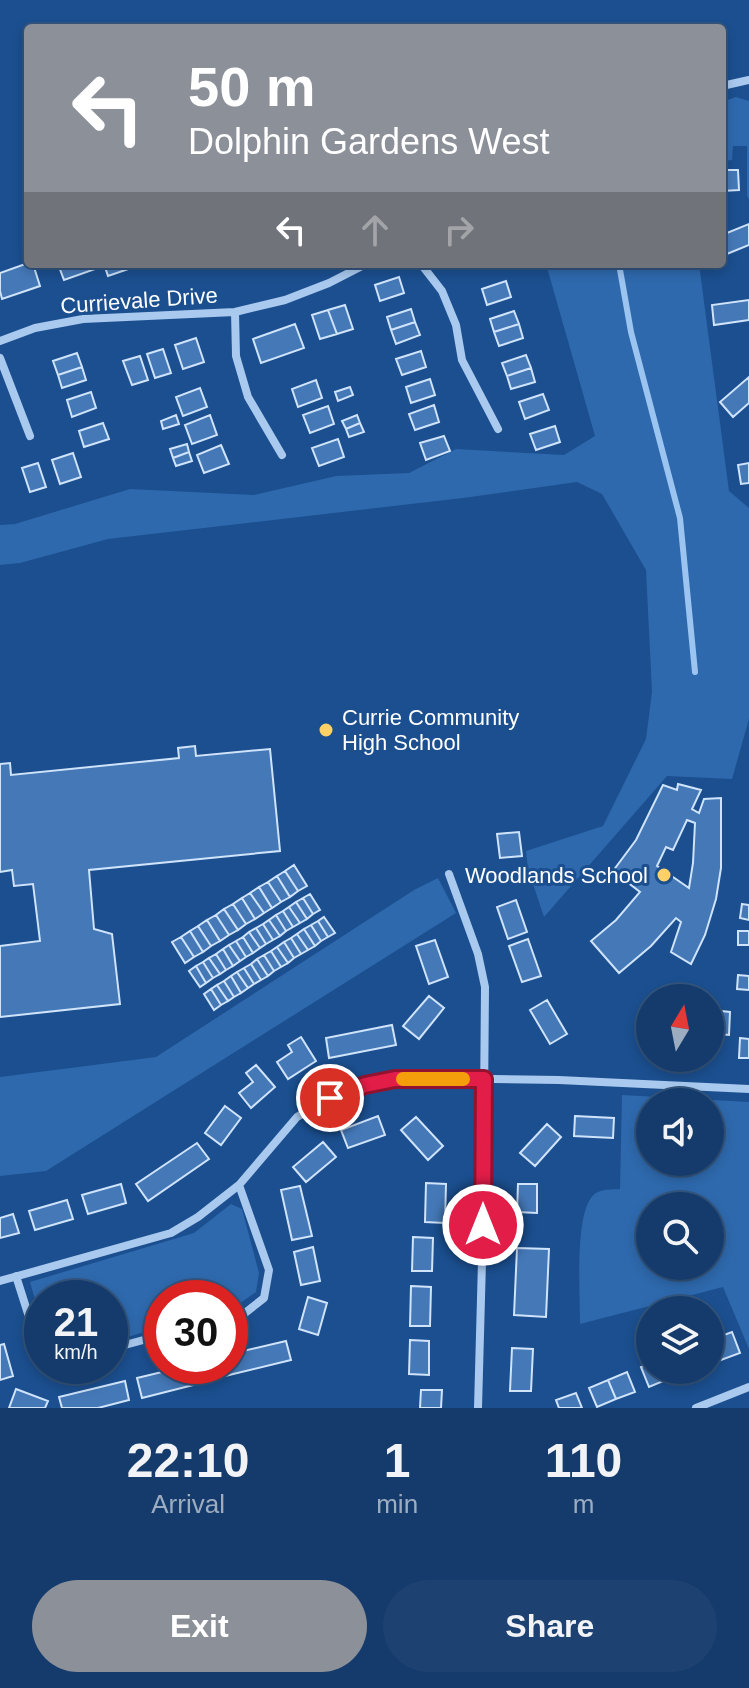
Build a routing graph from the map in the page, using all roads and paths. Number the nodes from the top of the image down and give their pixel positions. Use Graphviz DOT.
graph roads {
  1 [pos="749,80"];
  2 [pos="726,85"];
  3 [pos="358,268"];
  4 [pos="424,268"];
  5 [pos="235,312"];
  6 [pos="0,341"];
  7 [pos="0,358"];
  8 [pos="498,429"];
  9 [pos="30,436"];
  10 [pos="282,455"];
  11 [pos="449,874"];
  12 [pos="484,1079"];
  13 [pos="749,1089"];
  14 [pos="239,1185"];
  15 [pos="16,1276"];
  16 [pos="0,1281"];
  17 [pos="24,1301"];
  18 [pos="248,1311"];
  19 [pos="749,1387"];
  20 [pos="478,1408"];
  21 [pos="696,1408"];
  1 -- 2 [label="street"];
  3 -- 5 [label="street, Currievale Drive"];
  4 -- 8 [label="street"];
  5 -- 6 [label="street, Currievale Drive"];
  5 -- 10 [label="street, Currievale Drive"];
  7 -- 9 [label="street"];
  11 -- 12 [label="street"];
  12 -- 13 [label="street"];
  12 -- 14 [label="street"];
  12 -- 20 [label="street"];
  14 -- 15 [label="street"];
  14 -- 18 [label="street"];
  15 -- 16 [label="street"];
  15 -- 17 [label="street"];
  19 -- 21 [label="street"];
}
